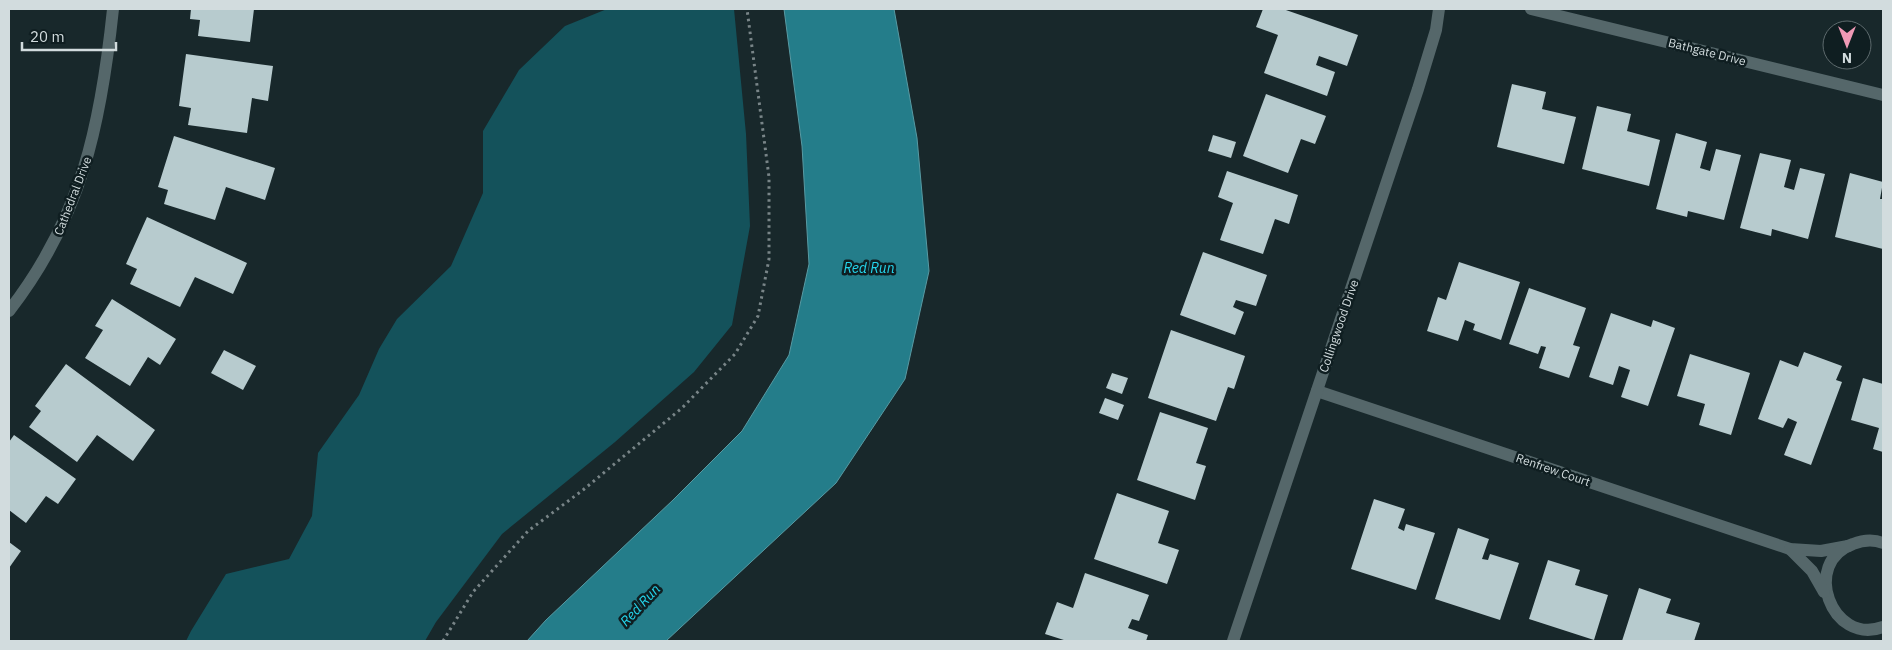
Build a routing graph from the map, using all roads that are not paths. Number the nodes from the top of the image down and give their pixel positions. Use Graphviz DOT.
graph roads {
  1 [pos="113,9"];
  2 [pos="1439,9"];
  3 [pos="1530,9"];
  4 [pos="1883,95"];
  5 [pos="9,311"];
  6 [pos="1317,391"];
  7 [pos="1883,543"];
  8 [pos="1848,546"];
  9 [pos="1790,549"];
  10 [pos="1826,594"];
  11 [pos="1883,627"];
  12 [pos="1233,641"];
  1 -- 5 [label="street, Cathedral Drive"];
  2 -- 6 [label="street, Collingwood Drive"];
  3 -- 4 [label="street, Bathgate Drive"];
  6 -- 9 [label="street, Renfrew Court"];
  6 -- 12 [label="street, Collingwood Drive"];
  7 -- 8 [label="street, Renfrew Court"];
  8 -- 9 [label="street, Renfrew Court"];
  8 -- 10 [label="street"];
  9 -- 10 [label="street, Renfrew Court"];
  10 -- 11 [label="street, Renfrew Court"];
}
